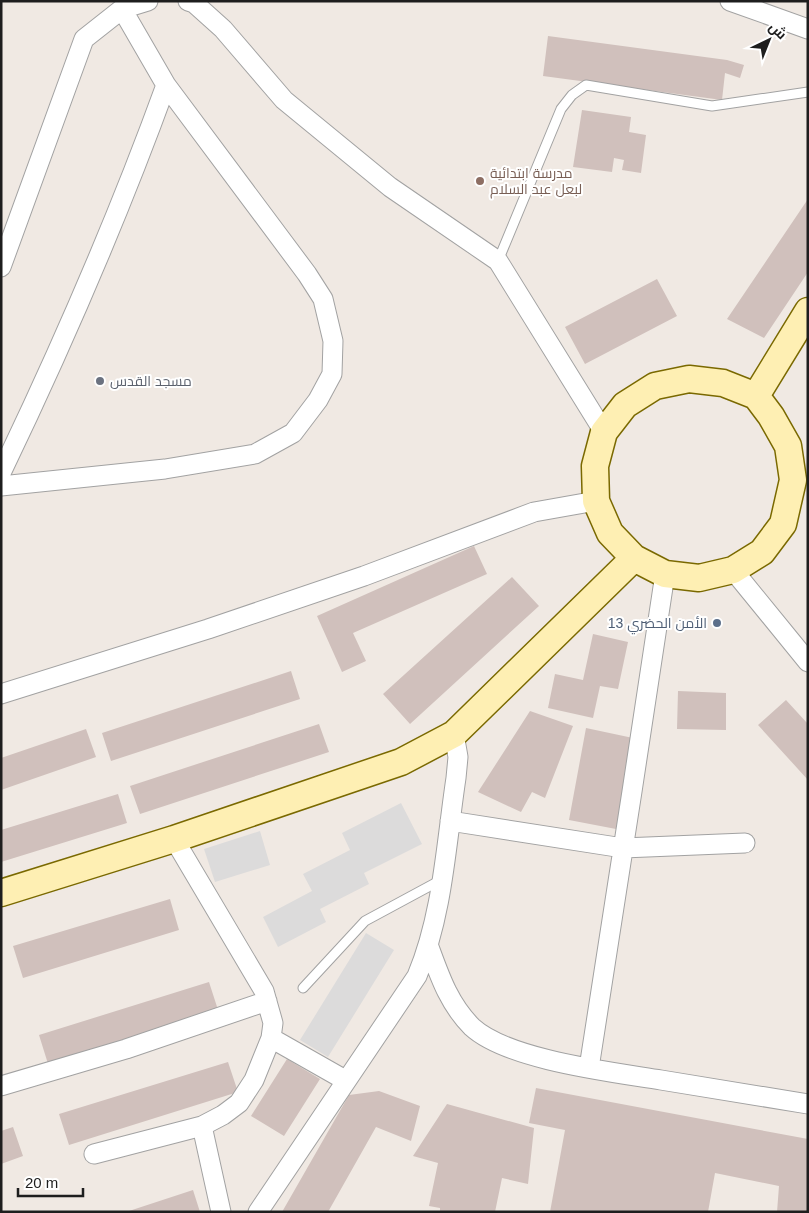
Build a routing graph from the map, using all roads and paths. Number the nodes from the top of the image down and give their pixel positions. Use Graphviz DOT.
graph roads {
  1 [pos="148,1"];
  2 [pos="188,1"];
  3 [pos="730,1"];
  4 [pos="122,9"];
  5 [pos="808,29"];
  6 [pos="166,85"];
  7 [pos="808,92"];
  8 [pos="498,261"];
  9 [pos="1,267"];
  10 [pos="808,311"];
  11 [pos="756,396"];
  12 [pos="604,432"];
  13 [pos="1,472"];
  14 [pos="1,486"];
  15 [pos="596,501"];
  16 [pos="634,558"];
  17 [pos="733,570"];
  18 [pos="664,574"];
  19 [pos="808,662"];
  20 [pos="1,694"];
  21 [pos="454,734"];
  22 [pos="450,821"];
  23 [pos="174,839"];
  24 [pos="746,843"];
  25 [pos="623,848"];
  26 [pos="441,880"];
  27 [pos="1,893"];
  28 [pos="429,947"];
  29 [pos="303,988"];
  30 [pos="267,1001"];
  31 [pos="271,1038"];
  32 [pos="589,1068"];
  33 [pos="346,1080"];
  34 [pos="1,1086"];
  35 [pos="808,1104"];
  36 [pos="202,1126"];
  37 [pos="94,1154"];
  38 [pos="221,1212"];
  39 [pos="258,1212"];
  1 -- 4 [label="street"];
  2 -- 8 [label="street"];
  3 -- 5 [label="street"];
  4 -- 6 [label="street"];
  4 -- 9 [label="street"];
  6 -- 13 [label="street"];
  6 -- 14 [label="street"];
  7 -- 8 [label="lane"];
  8 -- 12 [label="street"];
  10 -- 11 [label="street"];
  11 -- 12 [label="street"];
  11 -- 17 [label="street"];
  12 -- 15 [label="street"];
  15 -- 16 [label="street"];
  15 -- 20 [label="street"];
  16 -- 18 [label="street"];
  16 -- 21 [label="street"];
  17 -- 18 [label="street"];
  17 -- 19 [label="street"];
  18 -- 25 [label="street"];
  21 -- 22 [label="street"];
  21 -- 23 [label="street"];
  22 -- 25 [label="street"];
  22 -- 26 [label="street"];
  23 -- 27 [label="street"];
  23 -- 30 [label="street"];
  24 -- 25 [label="street"];
  25 -- 32 [label="street"];
  26 -- 28 [label="street"];
  26 -- 29 [label="lane"];
  28 -- 32 [label="street"];
  28 -- 33 [label="street"];
  30 -- 31 [label="street"];
  30 -- 34 [label="street"];
  31 -- 33 [label="street"];
  31 -- 36 [label="street"];
  32 -- 35 [label="street"];
  33 -- 39 [label="street"];
  36 -- 37 [label="street"];
  36 -- 38 [label="street"];
}
